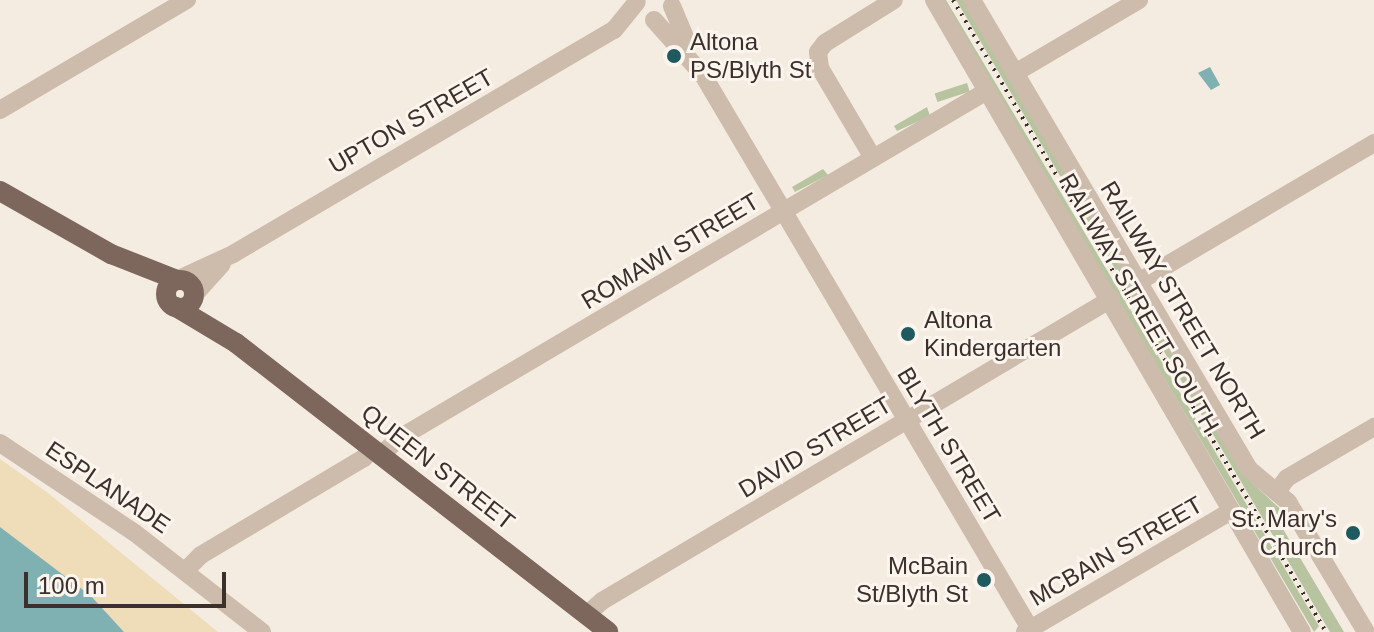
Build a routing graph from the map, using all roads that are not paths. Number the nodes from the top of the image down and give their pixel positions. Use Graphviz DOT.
graph roads {
  1 [pos="187,0"];
  2 [pos="894,0"];
  3 [pos="934,0"];
  4 [pos="972,0"];
  5 [pos="1139,0"];
  6 [pos="638,1"];
  7 [pos="672,2"];
  8 [pos="652,20"];
  9 [pos="614,30"];
  10 [pos="1015,73"];
  11 [pos="703,75"];
  12 [pos="987,91"];
  13 [pos="0,110"];
  14 [pos="1374,143"];
  15 [pos="873,158"];
  16 [pos="0,191"];
  17 [pos="784,211"];
  18 [pos="111,254"];
  19 [pos="233,254"];
  20 [pos="178,280"];
  21 [pos="1140,281"];
  22 [pos="194,295"];
  23 [pos="1111,299"];
  24 [pos="172,305"];
  25 [pos="236,343"];
  26 [pos="906,421"];
  27 [pos="1374,427"];
  28 [pos="0,443"];
  29 [pos="376,452"];
  30 [pos="1278,490"];
  31 [pos="1231,511"];
  32 [pos="186,570"];
  33 [pos="586,615"];
  34 [pos="1030,631"];
  35 [pos="262,632"];
  36 [pos="608,632"];
  37 [pos="1302,632"];
  38 [pos="1366,632"];
  1 -- 13 [label="street"];
  2 -- 15 [label="street"];
  3 -- 12 [label="street, RAILWAY STREET SOUTH"];
  4 -- 10 [label="street, RAILWAY STREET NORTH"];
  5 -- 10 [label="street"];
  6 -- 8 [label="street, BLYTH STREET"];
  6 -- 9 [label="street, UPTON STREET"];
  7 -- 8 [label="street"];
  7 -- 11 [label="street, BLYTH STREET"];
  8 -- 9 [label="street, UPTON STREET"];
  8 -- 11 [label="street, BLYTH STREET"];
  9 -- 19 [label="street, UPTON STREET"];
  10 -- 21 [label="street, RAILWAY STREET NORTH"];
  11 -- 17 [label="street, BLYTH STREET"];
  12 -- 15 [label="street, ROMAWI STREET"];
  12 -- 23 [label="street, RAILWAY STREET SOUTH"];
  14 -- 21 [label="street"];
  15 -- 17 [label="street, ROMAWI STREET"];
  16 -- 18 [label="main road, QUEEN STREET"];
  17 -- 26 [label="street, BLYTH STREET"];
  17 -- 29 [label="street, ROMAWI STREET"];
  18 -- 20 [label="main road, QUEEN STREET"];
  18 -- 24 [label="main road, QUEEN STREET"];
  19 -- 20 [label="street, UPTON STREET"];
  19 -- 22 [label="street, UPTON STREET"];
  20 -- 22 [label="main road"];
  20 -- 24 [label="main road"];
  21 -- 30 [label="street, RAILWAY STREET NORTH"];
  22 -- 24 [label="main road"];
  22 -- 25 [label="main road, QUEEN STREET"];
  23 -- 26 [label="street, DAVID STREET"];
  23 -- 31 [label="street, RAILWAY STREET SOUTH"];
  24 -- 25 [label="main road, QUEEN STREET"];
  25 -- 29 [label="main road, QUEEN STREET"];
  26 -- 33 [label="street, DAVID STREET"];
  26 -- 34 [label="street, BLYTH STREET"];
  27 -- 30 [label="street"];
  28 -- 32 [label="street, ESPLANADE"];
  29 -- 32 [label="street, ROMAWI STREET"];
  29 -- 33 [label="main road, QUEEN STREET"];
  30 -- 38 [label="street, RAILWAY STREET NORTH"];
  31 -- 34 [label="street, MCBAIN STREET"];
  31 -- 37 [label="street, RAILWAY STREET SOUTH"];
  32 -- 35 [label="street, ESPLANADE"];
  33 -- 36 [label="main road, QUEEN STREET"];
}
